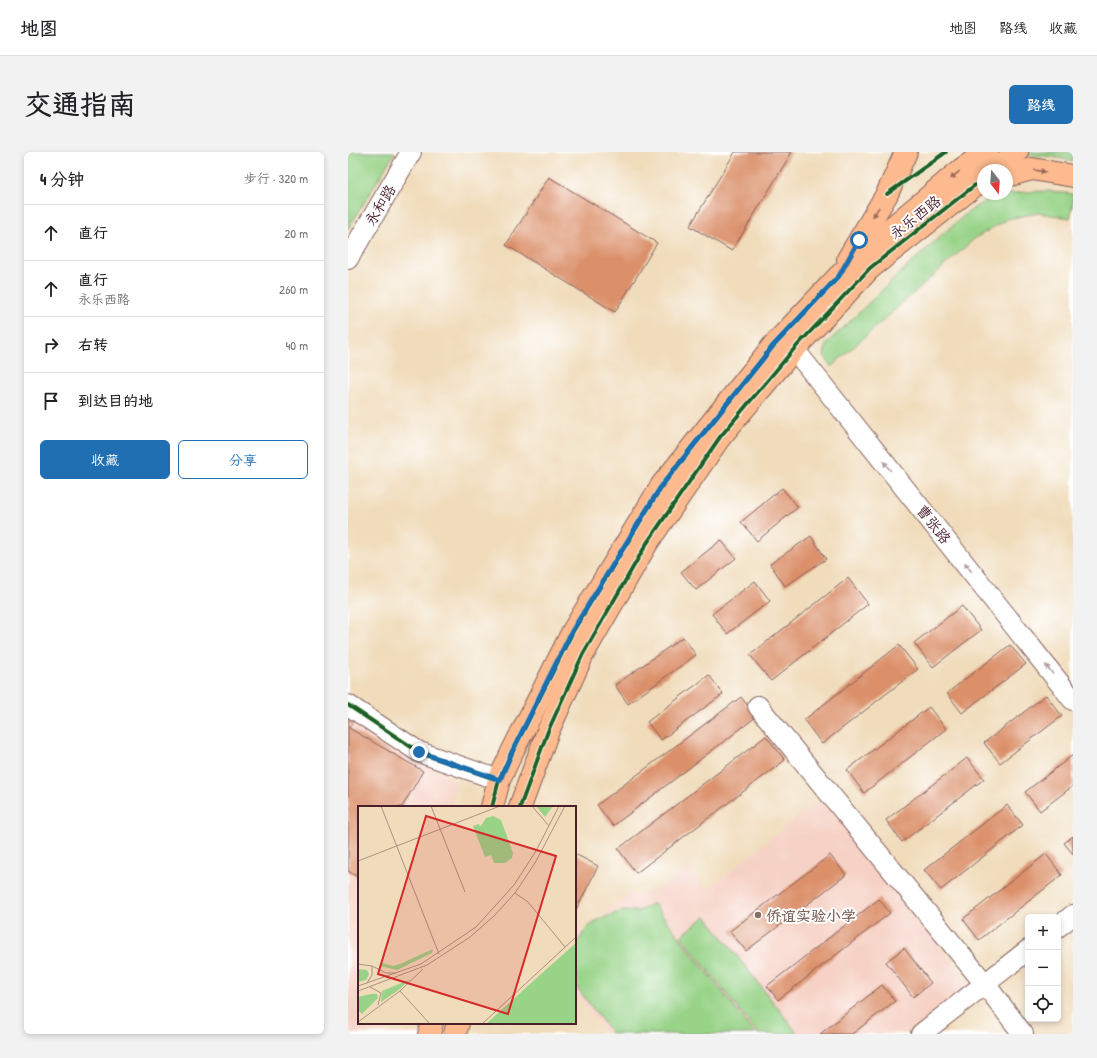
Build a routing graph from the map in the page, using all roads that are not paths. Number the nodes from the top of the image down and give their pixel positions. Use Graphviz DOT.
graph roads {
  1 [pos="411,152"];
  2 [pos="906,152"];
  3 [pos="987,152"];
  4 [pos="1017,152"];
  5 [pos="1002,164"];
  6 [pos="1013,175"];
  7 [pos="1073,176"];
  8 [pos="977,184"];
  9 [pos="348,259"];
  10 [pos="839,276"];
  11 [pos="794,349"];
  12 [pos="1073,700"];
  13 [pos="348,705"];
  14 [pos="758,706"];
  15 [pos="500,780"];
  16 [pos="492,806"];
  17 [pos="520,806"];
  18 [pos="1073,915"];
  19 [pos="1061,925"];
  20 [pos="1025,952"];
  21 [pos="985,984"];
  22 [pos="432,1024"];
  23 [pos="458,1024"];
  24 [pos="429,1034"];
  25 [pos="455,1034"];
  26 [pos="921,1034"];
  27 [pos="1023,1034"];
  1 -- 9 [label="street, 永和路"];
  2 -- 10 [label="main road, one-way"];
  3 -- 10 [label="main road, 永乐西路, one-way"];
  4 -- 5 [label="main road"];
  6 -- 7 [label="main road, one-way"];
  8 -- 11 [label="main road, 永乐西路"];
  10 -- 15 [label="main road, 永乐西路"];
  12 -- 11 [label="street, 曹张路, one-way"];
  11 -- 17 [label="main road, 永乐西路"];
  13 -- 15 [label="street"];
  14 -- 21 [label="street"];
  15 -- 16 [label="main road, 永乐西路"];
  18 -- 19 [label="street"];
  20 -- 21 [label="street"];
  21 -- 26 [label="street"];
  21 -- 27 [label="street"];
  22 -- 24 [label="main road"];
  23 -- 25 [label="main road"];
}
